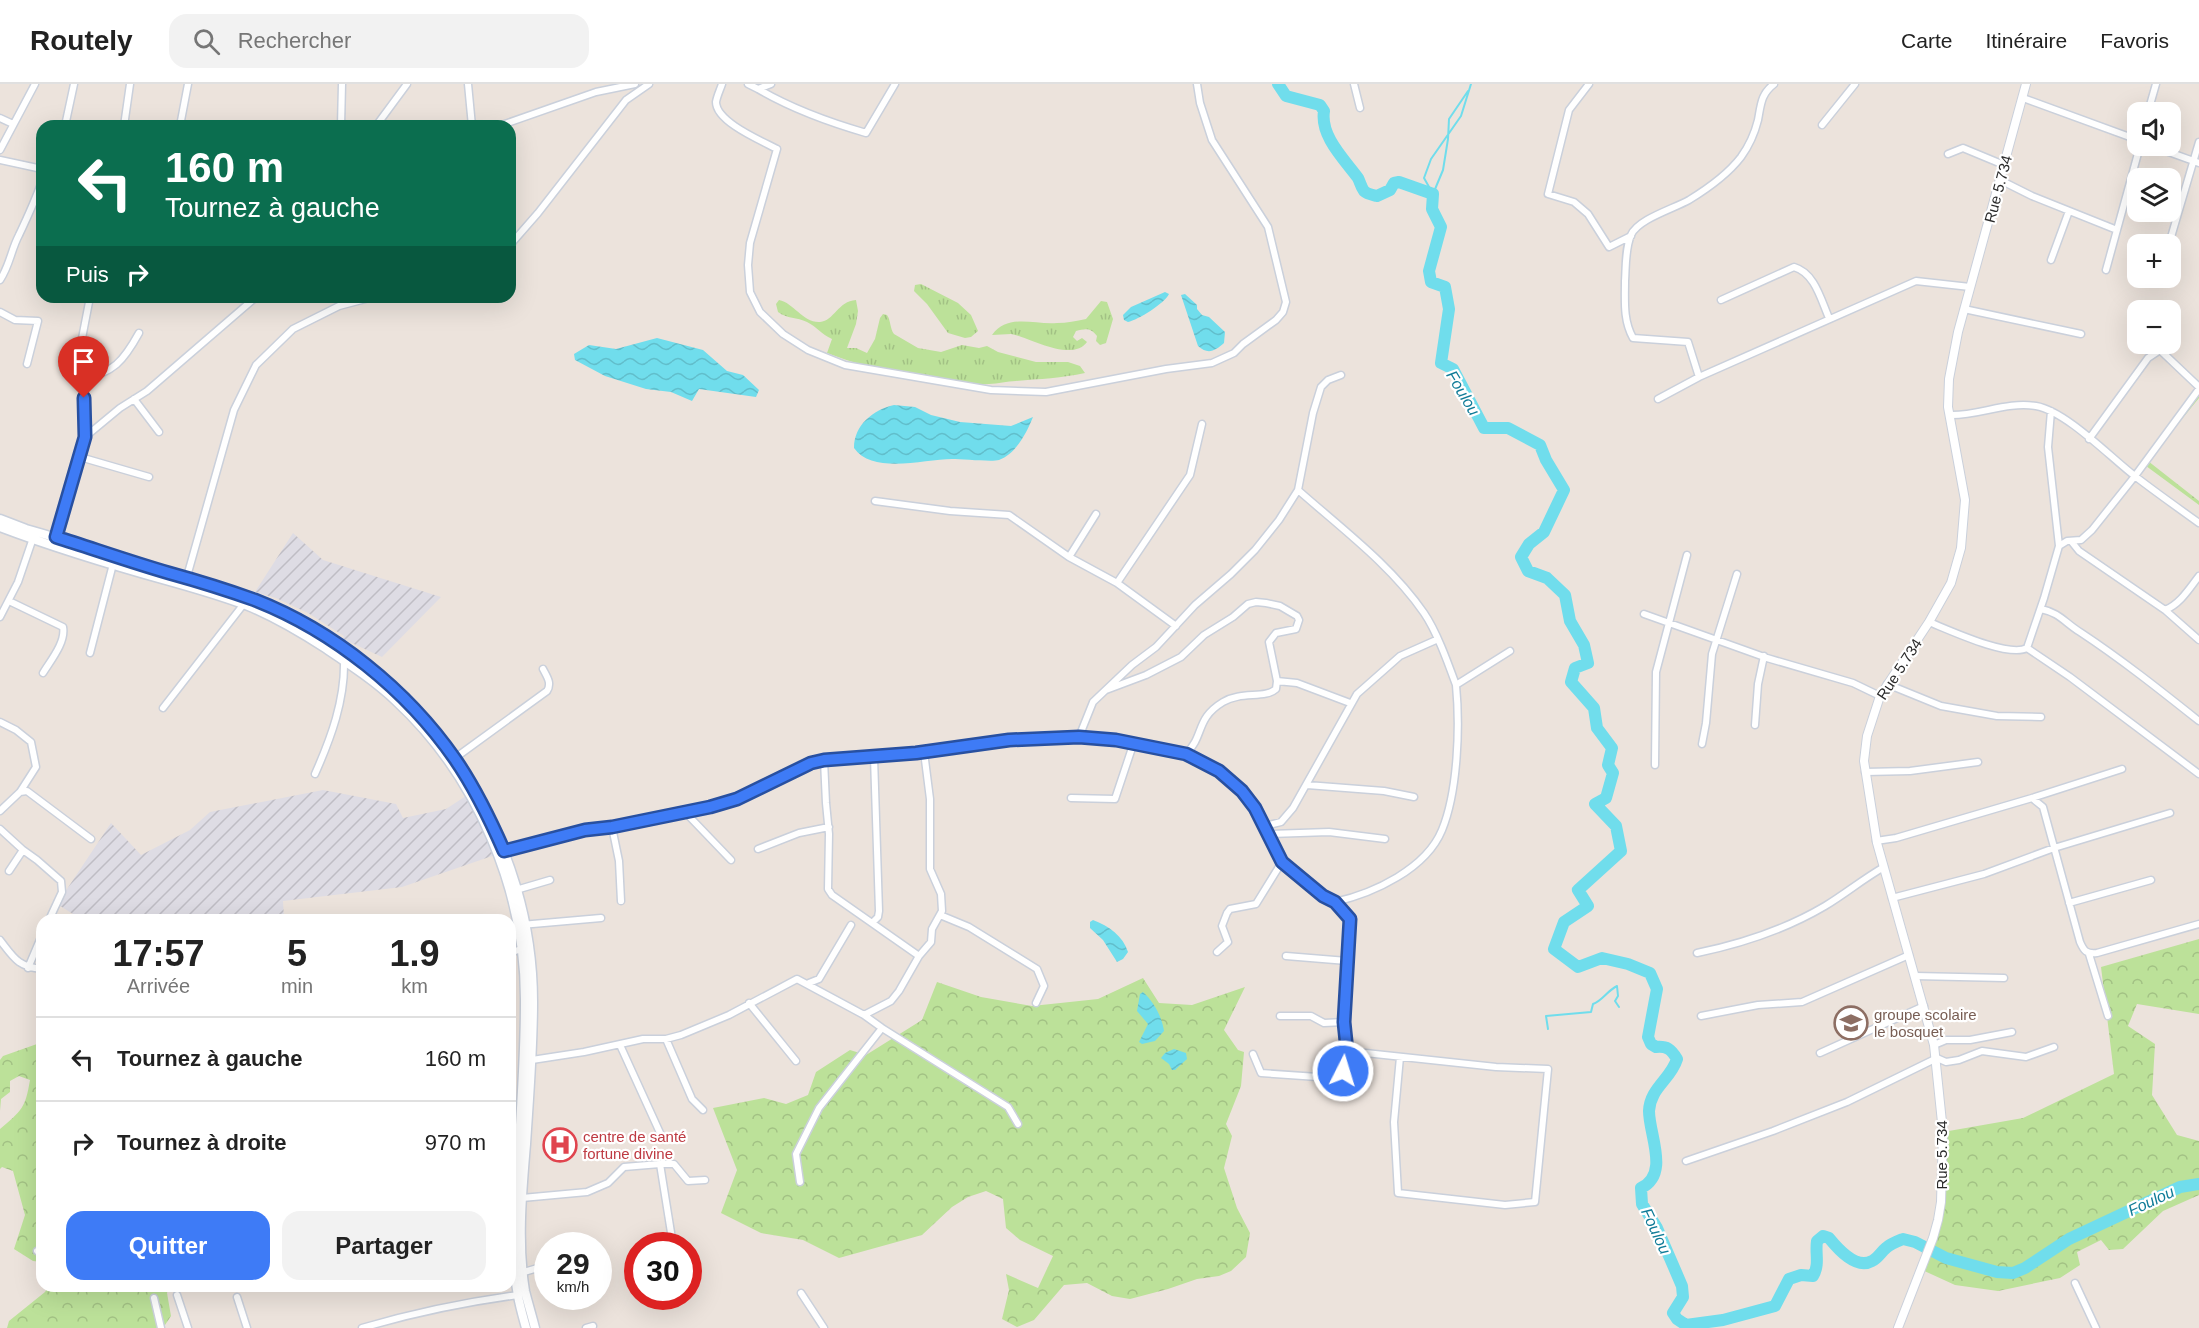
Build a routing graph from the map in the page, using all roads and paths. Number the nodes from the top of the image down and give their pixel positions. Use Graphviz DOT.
graph roads {
  1 [pos="34,84"];
  2 [pos="74,84"];
  3 [pos="130,84"];
  4 [pos="188,84"];
  5 [pos="342,84"];
  6 [pos="407,84"];
  7 [pos="468,84"];
  8 [pos="635,84"];
  9 [pos="649,84"];
  10 [pos="722,84"];
  11 [pos="748,84"];
  12 [pos="771,84"];
  13 [pos="895,84"];
  14 [pos="1197,84"];
  15 [pos="1354,84"];
  16 [pos="1589,84"];
  17 [pos="1774,84"];
  18 [pos="1855,84"];
  19 [pos="2026,84"];
  20 [pos="2156,84"];
  21 [pos="758,89"];
  22 [pos="2023,98"];
  23 [pos="2151,102"];
  24 [pos="1360,108"];
  25 [pos="0,118"];
  26 [pos="66,120"];
  27 [pos="125,120"];
  28 [pos="181,120"];
  29 [pos="341,120"];
  30 [pos="380,120"];
  31 [pos="471,120"];
  32 [pos="516,120"];
  33 [pos="13,124"];
  34 [pos="1822,125"];
  35 [pos="2127,136"];
  36 [pos="2199,142"];
  37 [pos="0,150"];
  38 [pos="1948,154"];
  39 [pos="2137,156"];
  40 [pos="2180,156"];
  41 [pos="0,160"];
  42 [pos="2196,162"];
  43 [pos="2004,165"];
  44 [pos="36,168"];
  45 [pos="2000,180"];
  46 [pos="36,198"];
  47 [pos="2069,211"];
  48 [pos="2117,230"];
  49 [pos="2172,234"];
  50 [pos="1631,236"];
  51 [pos="516,237"];
  52 [pos="2051,260"];
  53 [pos="0,263"];
  54 [pos="8,268"];
  55 [pos="2106,270"];
  56 [pos="0,280"];
  57 [pos="1970,287"];
  58 [pos="1721,300"];
  59 [pos="89,303"];
  60 [pos="249,303"];
  61 [pos="350,303"];
  62 [pos="1964,309"];
  63 [pos="0,312"];
  64 [pos="1829,318"];
  65 [pos="139,333"];
  66 [pos="2081,334"];
  67 [pos="27,364"];
  68 [pos="1341,375"];
  69 [pos="1699,377"];
  70 [pos="81,380"];
  71 [pos="2199,388"];
  72 [pos="134,399"];
  73 [pos="1658,399"];
  74 [pos="2051,411"];
  75 [pos="1950,415"];
  76 [pos="1202,424"];
  77 [pos="159,432"];
  78 [pos="85,437"];
  79 [pos="2089,439"];
  80 [pos="80,457"];
  81 [pos="2135,476"];
  82 [pos="149,477"];
  83 [pos="1298,490"];
  84 [pos="874,501"];
  85 [pos="1096,514"];
  86 [pos="0,519"];
  87 [pos="2199,524"];
  88 [pos="0,527"];
  89 [pos="34,536"];
  90 [pos="56,537"];
  91 [pos="2072,541"];
  92 [pos="2059,546"];
  93 [pos="1687,555"];
  94 [pos="1070,557"];
  95 [pos="113,564"];
  96 [pos="1737,574"];
  97 [pos="2199,576"];
  98 [pos="186,581"];
  99 [pos="1117,583"];
  100 [pos="9,601"];
  101 [pos="243,605"];
  102 [pos="2041,609"];
  103 [pos="2165,610"];
  104 [pos="1644,614"];
  105 [pos="0,617"];
  106 [pos="1929,622"];
  107 [pos="1668,623"];
  108 [pos="1176,626"];
  109 [pos="1436,640"];
  110 [pos="1716,640"];
  111 [pos="2199,640"];
  112 [pos="2027,648"];
  113 [pos="1510,651"];
  114 [pos="90,653"];
  115 [pos="1764,656"];
  116 [pos="344,661"];
  117 [pos="543,669"];
  118 [pos="43,673"];
  119 [pos="1277,681"];
  120 [pos="1887,684"];
  121 [pos="1456,685"];
  122 [pos="1103,692"];
  123 [pos="1880,696"];
  124 [pos="1350,703"];
  125 [pos="163,708"];
  126 [pos="2041,717"];
  127 [pos="2199,721"];
  128 [pos="0,722"];
  129 [pos="1755,725"];
  130 [pos="1079,737"];
  131 [pos="1134,742"];
  132 [pos="1702,744"];
  133 [pos="924,752"];
  134 [pos="1186,754"];
  135 [pos="874,757"];
  136 [pos="455,758"];
  137 [pos="824,760"];
  138 [pos="1978,762"];
  139 [pos="1655,765"];
  140 [pos="2122,769"];
  141 [pos="1864,772"];
  142 [pos="315,774"];
  143 [pos="2199,774"];
  144 [pos="1307,785"];
  145 [pos="20,792"];
  146 [pos="1414,796"];
  147 [pos="1071,798"];
  148 [pos="2032,798"];
  149 [pos="0,811"];
  150 [pos="685,812"];
  151 [pos="2170,813"];
  152 [pos="1265,826"];
  153 [pos="612,827"];
  154 [pos="829,827"];
  155 [pos="0,829"];
  156 [pos="1268,834"];
  157 [pos="92,839"];
  158 [pos="1385,839"];
  159 [pos="1876,841"];
  160 [pos="758,849"];
  161 [pos="2054,849"];
  162 [pos="23,850"];
  163 [pos="504,851"];
  164 [pos="732,860"];
  165 [pos="1282,862"];
  166 [pos="1884,867"];
  167 [pos="9,871"];
  168 [pos="550,880"];
  169 [pos="2151,880"];
  170 [pos="516,890"];
  171 [pos="1892,898"];
  172 [pos="621,901"];
  173 [pos="1335,902"];
  174 [pos="2069,903"];
  175 [pos="52,914"];
  176 [pos="940,915"];
  177 [pos="601,918"];
  178 [pos="872,923"];
  179 [pos="2199,924"];
  180 [pos="521,925"];
  181 [pos="851,925"];
  182 [pos="0,940"];
  183 [pos="36,949"];
  184 [pos="521,949"];
  185 [pos="516,950"];
  186 [pos="1217,952"];
  187 [pos="1697,953"];
  188 [pos="2089,954"];
  189 [pos="1909,955"];
  190 [pos="919,956"];
  191 [pos="1286,956"];
  192 [pos="1347,961"];
  193 [pos="28,968"];
  194 [pos="36,969"];
  195 [pos="1915,976"];
  196 [pos="2004,978"];
  197 [pos="809,984"];
  198 [pos="749,1003"];
  199 [pos="1036,1003"];
  200 [pos="1924,1006"];
  201 [pos="864,1015"];
  202 [pos="1280,1016"];
  203 [pos="1701,1016"];
  204 [pos="2108,1017"];
  205 [pos="1344,1022"];
  206 [pos="882,1028"];
  207 [pos="2012,1032"];
  208 [pos="666,1039"];
  209 [pos="620,1045"];
  210 [pos="1934,1045"];
  211 [pos="2054,1047"];
  212 [pos="1347,1051"];
  213 [pos="1820,1053"];
  214 [pos="1253,1054"];
  215 [pos="1400,1057"];
  216 [pos="1936,1059"];
  217 [pos="532,1060"];
  218 [pos="796,1061"];
  219 [pos="704,1110"];
  220 [pos="1018,1124"];
  221 [pos="516,1125"];
  222 [pos="661,1135"];
  223 [pos="1686,1161"];
  224 [pos="660,1164"];
  225 [pos="705,1180"];
  226 [pos="800,1182"];
  227 [pos="522,1198"];
  228 [pos="671,1232"];
  229 [pos="534,1269"];
  230 [pos="524,1272"];
  231 [pos="516,1273"];
  232 [pos="2075,1283"];
  233 [pos="801,1293"];
  234 [pos="177,1295"];
  235 [pos="518,1295"];
  236 [pos="237,1297"];
  237 [pos="154,1298"];
  238 [pos="161,1328"];
  239 [pos="188,1328"];
  240 [pos="247,1328"];
  241 [pos="362,1328"];
  242 [pos="526,1328"];
  243 [pos="535,1328"];
  244 [pos="824,1328"];
  245 [pos="1898,1328"];
  246 [pos="2096,1328"];
  1 -- 33 [label="street"];
  2 -- 26 [label="street"];
  3 -- 27 [label="street"];
  4 -- 28 [label="street"];
  5 -- 29 [label="street"];
  6 -- 30 [label="street"];
  7 -- 31 [label="street"];
  8 -- 32 [label="street"];
  9 -- 51 [label="street"];
  10 -- 14 [label="street"];
  11 -- 21 [label="street"];
  12 -- 21 [label="street"];
  13 -- 21 [label="street"];
  15 -- 24 [label="street"];
  16 -- 50 [label="street"];
  17 -- 50 [label="street"];
  18 -- 34 [label="street"];
  19 -- 22 [label="street, Rue 5.734"];
  20 -- 23 [label="street"];
  22 -- 35 [label="street"];
  22 -- 43 [label="street, Rue 5.734"];
  25 -- 33 [label="street"];
  33 -- 37 [label="street"];
  36 -- 42 [label="street"];
  38 -- 43 [label="street"];
  39 -- 48 [label="street"];
  40 -- 42 [label="street"];
  41 -- 44 [label="street"];
  42 -- 49 [label="street"];
  43 -- 45 [label="street, Rue 5.734"];
  45 -- 47 [label="street"];
  45 -- 57 [label="street, Rue 5.734"];
  46 -- 54 [label="street"];
  47 -- 48 [label="street"];
  47 -- 52 [label="street"];
  48 -- 55 [label="street"];
  50 -- 69 [label="street"];
  53 -- 54 [label="street"];
  54 -- 56 [label="street"];
  57 -- 62 [label="street, Rue 5.734"];
  57 -- 64 [label="street"];
  58 -- 64 [label="street"];
  59 -- 70 [label="street"];
  60 -- 72 [label="street"];
  61 -- 98 [label="street"];
  62 -- 66 [label="street"];
  62 -- 75 [label="street, Rue 5.734"];
  63 -- 67 [label="street"];
  64 -- 69 [label="street"];
  65 -- 70 [label="street"];
  68 -- 83 [label="street"];
  69 -- 73 [label="street"];
  70 -- 78 [label="street"];
  71 -- 79 [label="street"];
  71 -- 81 [label="street"];
  72 -- 77 [label="street"];
  72 -- 78 [label="street"];
  74 -- 75 [label="street"];
  74 -- 79 [label="street"];
  74 -- 92 [label="street"];
  75 -- 106 [label="street, Rue 5.734"];
  76 -- 99 [label="street"];
  78 -- 80 [label="street"];
  79 -- 81 [label="street"];
  80 -- 82 [label="street"];
  80 -- 90 [label="street"];
  81 -- 87 [label="street"];
  81 -- 91 [label="street"];
  83 -- 108 [label="street"];
  83 -- 109 [label="street"];
  84 -- 94 [label="street"];
  85 -- 94 [label="street"];
  86 -- 89 [label="main road"];
  88 -- 89 [label="main road"];
  89 -- 90 [label="main road"];
  89 -- 95 [label="main road"];
  89 -- 100 [label="street"];
  90 -- 98 [label="main road"];
  91 -- 92 [label="street"];
  91 -- 103 [label="street"];
  92 -- 102 [label="street"];
  93 -- 107 [label="street"];
  94 -- 99 [label="street"];
  95 -- 98 [label="main road"];
  95 -- 114 [label="street"];
  96 -- 110 [label="street"];
  97 -- 103 [label="street"];
  98 -- 101 [label="main road"];
  98 -- 136 [label="main road"];
  99 -- 108 [label="street"];
  100 -- 105 [label="street"];
  100 -- 118 [label="street"];
  101 -- 116 [label="main road"];
  101 -- 125 [label="street"];
  102 -- 112 [label="street"];
  102 -- 127 [label="street"];
  103 -- 111 [label="street"];
  104 -- 107 [label="street"];
  106 -- 112 [label="street"];
  106 -- 120 [label="street, Rue 5.734"];
  107 -- 110 [label="street"];
  107 -- 139 [label="street"];
  108 -- 122 [label="street"];
  109 -- 121 [label="street"];
  109 -- 124 [label="street"];
  110 -- 115 [label="street"];
  110 -- 132 [label="street"];
  112 -- 143 [label="street"];
  113 -- 121 [label="street"];
  115 -- 123 [label="street"];
  115 -- 129 [label="street"];
  116 -- 142 [label="street"];
  116 -- 180 [label="main road"];
  117 -- 136 [label="street"];
  119 -- 122 [label="street"];
  119 -- 124 [label="street"];
  119 -- 134 [label="street"];
  120 -- 123 [label="street, Rue 5.734"];
  120 -- 126 [label="street"];
  121 -- 173 [label="street"];
  122 -- 130 [label="street"];
  123 -- 141 [label="street, Rue 5.734"];
  124 -- 144 [label="street"];
  128 -- 145 [label="street"];
  130 -- 131 [label="street"];
  130 -- 133 [label="street"];
  131 -- 134 [label="street"];
  131 -- 147 [label="street"];
  133 -- 135 [label="street"];
  133 -- 176 [label="street"];
  134 -- 152 [label="street"];
  135 -- 137 [label="street"];
  135 -- 178 [label="street"];
  136 -- 163 [label="main road"];
  137 -- 150 [label="street"];
  137 -- 154 [label="street"];
  138 -- 141 [label="street"];
  140 -- 148 [label="street"];
  141 -- 159 [label="street, Rue 5.734"];
  144 -- 146 [label="street"];
  144 -- 152 [label="street"];
  145 -- 149 [label="street"];
  145 -- 157 [label="street"];
  148 -- 159 [label="street"];
  148 -- 161 [label="street"];
  150 -- 153 [label="street"];
  150 -- 164 [label="street"];
  151 -- 161 [label="street"];
  152 -- 156 [label="street"];
  153 -- 163 [label="street"];
  153 -- 172 [label="street"];
  154 -- 160 [label="street"];
  154 -- 178 [label="street"];
  155 -- 162 [label="street"];
  156 -- 158 [label="street"];
  156 -- 165 [label="street"];
  159 -- 166 [label="street, Rue 5.734"];
  161 -- 171 [label="street"];
  161 -- 174 [label="street"];
  162 -- 167 [label="street"];
  162 -- 175 [label="street"];
  163 -- 170 [label="main road"];
  165 -- 173 [label="street"];
  165 -- 186 [label="street"];
  166 -- 171 [label="street, Rue 5.734"];
  166 -- 187 [label="street"];
  168 -- 170 [label="street"];
  169 -- 174 [label="street"];
  170 -- 180 [label="main road"];
  171 -- 189 [label="street, Rue 5.734"];
  173 -- 192 [label="street"];
  174 -- 188 [label="street"];
  176 -- 190 [label="street"];
  176 -- 199 [label="street"];
  177 -- 180 [label="street"];
  178 -- 190 [label="street"];
  179 -- 188 [label="street"];
  180 -- 184 [label="main road"];
  180 -- 217 [label="main road"];
  181 -- 197 [label="street"];
  182 -- 193 [label="street"];
  183 -- 193 [label="street"];
  184 -- 185 [label="street"];
  184 -- 221 [label="main road"];
  188 -- 204 [label="street"];
  189 -- 195 [label="street, Rue 5.734"];
  189 -- 203 [label="street"];
  190 -- 201 [label="street"];
  191 -- 192 [label="street"];
  192 -- 205 [label="street"];
  193 -- 194 [label="street"];
  195 -- 196 [label="street"];
  195 -- 200 [label="street, Rue 5.734"];
  197 -- 198 [label="street"];
  197 -- 201 [label="street"];
  198 -- 208 [label="street"];
  198 -- 218 [label="street"];
  200 -- 210 [label="street, Rue 5.734"];
  200 -- 213 [label="street"];
  201 -- 206 [label="street"];
  202 -- 205 [label="street"];
  205 -- 212 [label="street"];
  206 -- 220 [label="street"];
  206 -- 226 [label="street"];
  207 -- 210 [label="street"];
  208 -- 209 [label="street"];
  208 -- 219 [label="street"];
  209 -- 217 [label="street"];
  209 -- 222 [label="street"];
  210 -- 216 [label="street, Rue 5.734"];
  211 -- 216 [label="street"];
  212 -- 214 [label="street"];
  212 -- 215 [label="street"];
  215 -- 215 [label="street"];
  216 -- 223 [label="street"];
  216 -- 245 [label="street, Rue 5.734"];
  217 -- 227 [label="main road"];
  224 -- 225 [label="street"];
  224 -- 227 [label="street"];
  224 -- 228 [label="street"];
  227 -- 230 [label="main road"];
  229 -- 230 [label="street"];
  230 -- 243 [label="main road"];
  231 -- 235 [label="main road"];
  232 -- 246 [label="street"];
  233 -- 244 [label="street"];
  234 -- 239 [label="street"];
  235 -- 241 [label="street"];
  235 -- 242 [label="main road"];
  236 -- 240 [label="street"];
  237 -- 238 [label="street"];
}
